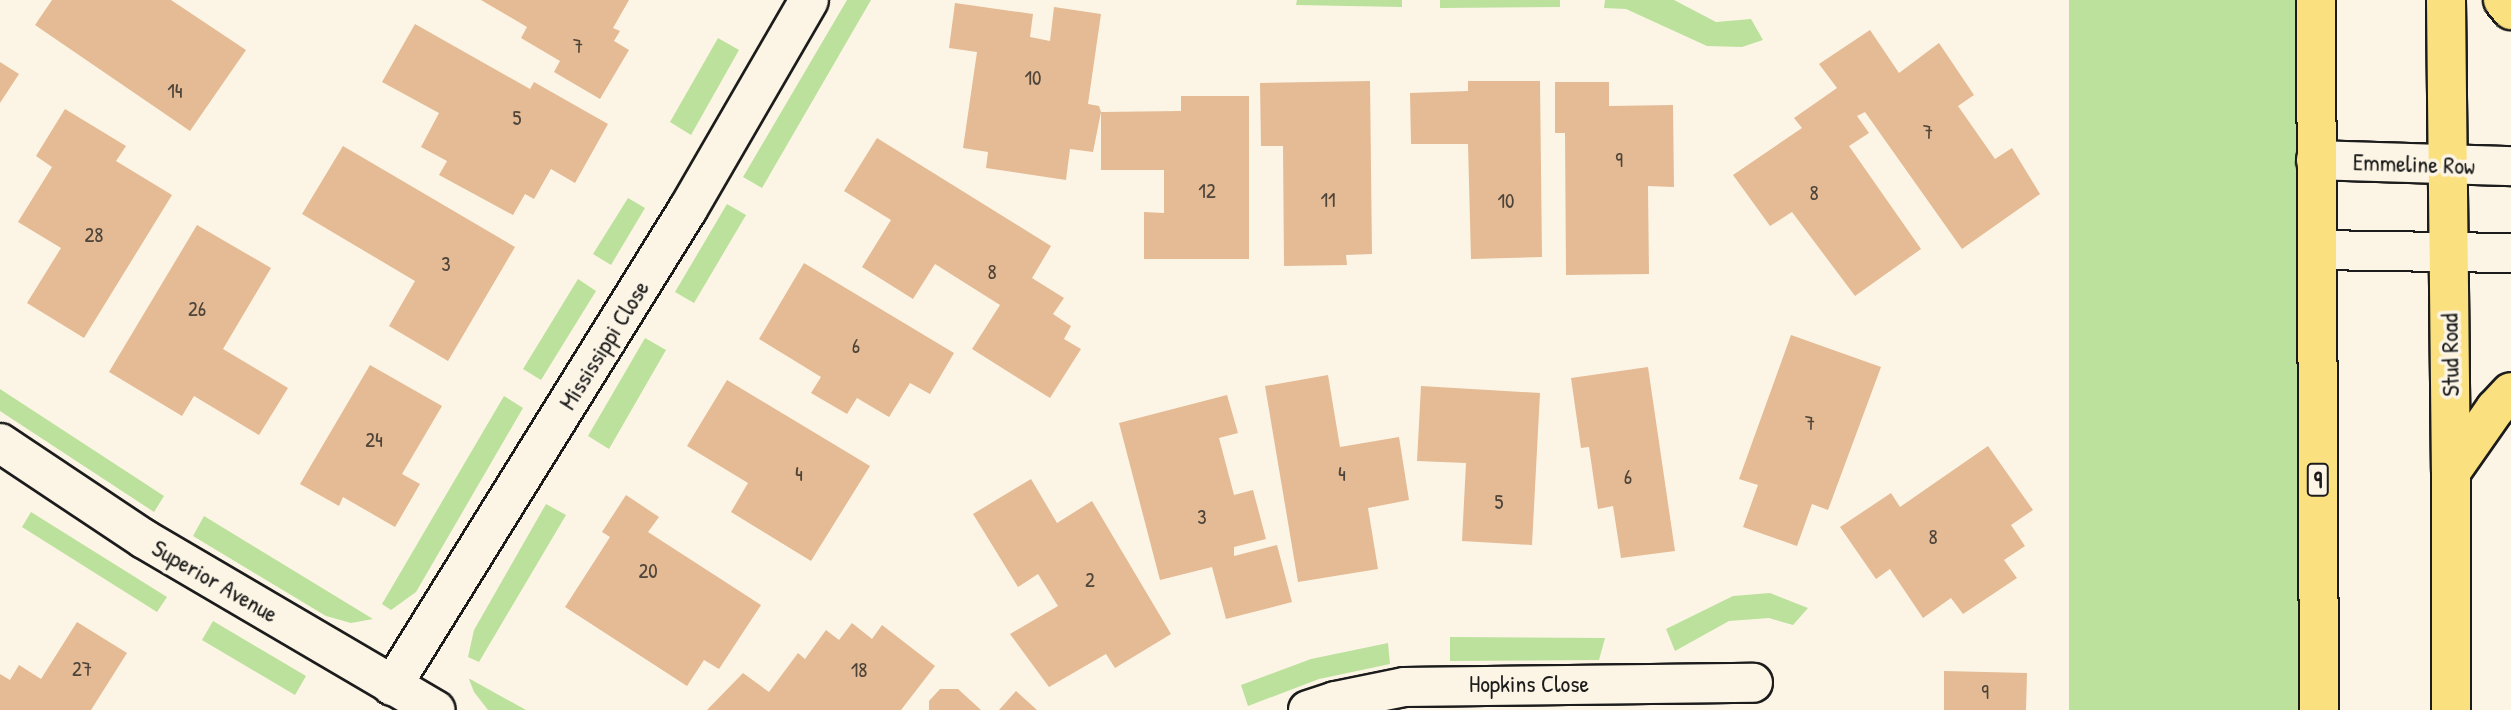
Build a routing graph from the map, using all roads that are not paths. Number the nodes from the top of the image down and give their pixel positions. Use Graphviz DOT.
graph roads {
  1 [pos="809,0"];
  2 [pos="2316,0"];
  3 [pos="2446,0"];
  4 [pos="2503,0"];
  5 [pos="2511,10"];
  6 [pos="2316,160"];
  7 [pos="2448,166"];
  8 [pos="2511,166"];
  9 [pos="2317,250"];
  10 [pos="2449,253"];
  11 [pos="2511,253"];
  12 [pos="2511,391"];
  13 [pos="0,443"];
  14 [pos="2451,472"];
  15 [pos="1753,683"];
  16 [pos="392,686"];
  17 [pos="435,710"];
  18 [pos="1308,710"];
  19 [pos="2319,710"];
  20 [pos="2451,710"];
  1 -- 16 [label="street, Mississippi Close"];
  2 -- 6 [label="highway, 9"];
  3 -- 7 [label="highway, Stud Road"];
  4 -- 5 [label="highway"];
  6 -- 7 [label="street, Emmeline Row"];
  6 -- 9 [label="highway, 9"];
  7 -- 8 [label="street, Emmeline Row"];
  7 -- 10 [label="highway, Stud Road"];
  9 -- 10 [label="street"];
  9 -- 19 [label="highway, 9"];
  10 -- 11 [label="street"];
  10 -- 14 [label="highway, Stud Road"];
  12 -- 14 [label="highway"];
  13 -- 16 [label="street, Superior Avenue"];
  14 -- 20 [label="highway, Stud Road"];
  15 -- 18 [label="street, Hopkins Close"];
  16 -- 17 [label="street, Superior Avenue"];
}
